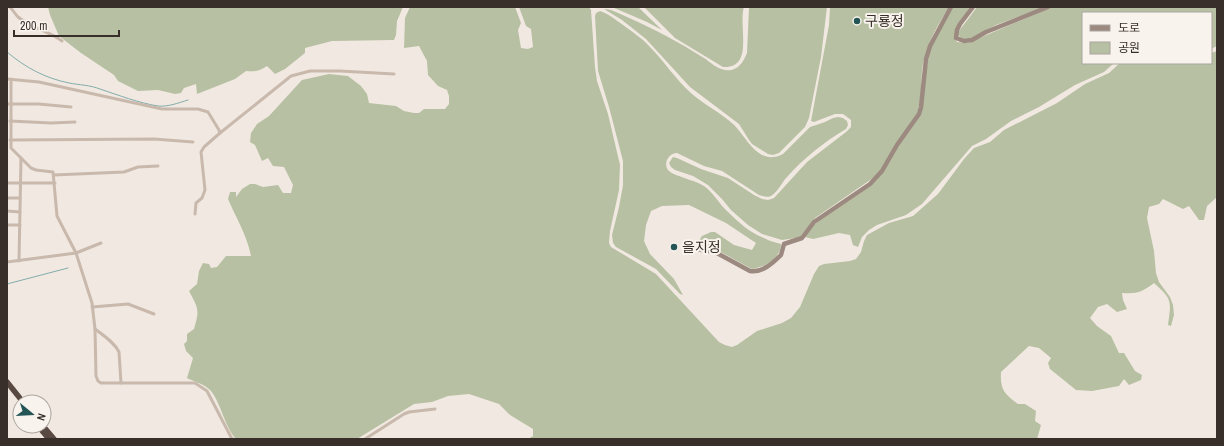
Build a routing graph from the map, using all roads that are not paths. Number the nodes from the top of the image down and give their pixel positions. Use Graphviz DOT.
graph roads {
  1 [pos="10,7"];
  2 [pos="951,7"];
  3 [pos="973,7"];
  4 [pos="1048,7"];
  5 [pos="62,41"];
  6 [pos="394,74"];
  7 [pos="9,79"];
  8 [pos="9,104"];
  9 [pos="71,107"];
  10 [pos="10,121"];
  11 [pos="75,122"];
  12 [pos="220,133"];
  13 [pos="10,140"];
  14 [pos="193,142"];
  15 [pos="9,148"];
  16 [pos="21,158"];
  17 [pos="158,166"];
  18 [pos="54,175"];
  19 [pos="7,183"];
  20 [pos="55,183"];
  21 [pos="20,184"];
  22 [pos="7,198"];
  23 [pos="20,198"];
  24 [pos="7,212"];
  25 [pos="20,212"];
  26 [pos="195,214"];
  27 [pos="7,225"];
  28 [pos="20,225"];
  29 [pos="101,242"];
  30 [pos="697,250"];
  31 [pos="76,253"];
  32 [pos="20,261"];
  33 [pos="7,262"];
  34 [pos="92,307"];
  35 [pos="154,314"];
  36 [pos="95,329"];
  37 [pos="7,382"];
  38 [pos="121,383"];
  39 [pos="17,394"];
  40 [pos="435,409"];
  41 [pos="232,439"];
  42 [pos="365,439"];
  1 -- 5 [label="street"];
  2 -- 30 [label="street"];
  3 -- 4 [label="street"];
  6 -- 12 [label="street"];
  7 -- 8 [label="street"];
  7 -- 12 [label="street"];
  8 -- 9 [label="street"];
  8 -- 10 [label="street"];
  10 -- 11 [label="street"];
  10 -- 13 [label="street"];
  12 -- 26 [label="street"];
  13 -- 14 [label="street"];
  13 -- 15 [label="street"];
  15 -- 16 [label="street"];
  16 -- 18 [label="street"];
  16 -- 21 [label="street"];
  17 -- 18 [label="street"];
  18 -- 20 [label="street"];
  19 -- 21 [label="street"];
  20 -- 21 [label="street"];
  20 -- 31 [label="street"];
  21 -- 23 [label="street"];
  22 -- 23 [label="street"];
  23 -- 25 [label="street"];
  24 -- 25 [label="street"];
  25 -- 28 [label="street"];
  27 -- 28 [label="street"];
  28 -- 32 [label="street"];
  29 -- 31 [label="street"];
  31 -- 32 [label="street"];
  31 -- 34 [label="street"];
  32 -- 33 [label="street"];
  34 -- 35 [label="street"];
  34 -- 36 [label="street"];
  36 -- 38 [label="street"];
  36 -- 38 [label="street"];
  37 -- 39 [label="highway"];
  38 -- 41 [label="street"];
  40 -- 42 [label="street"];
}
